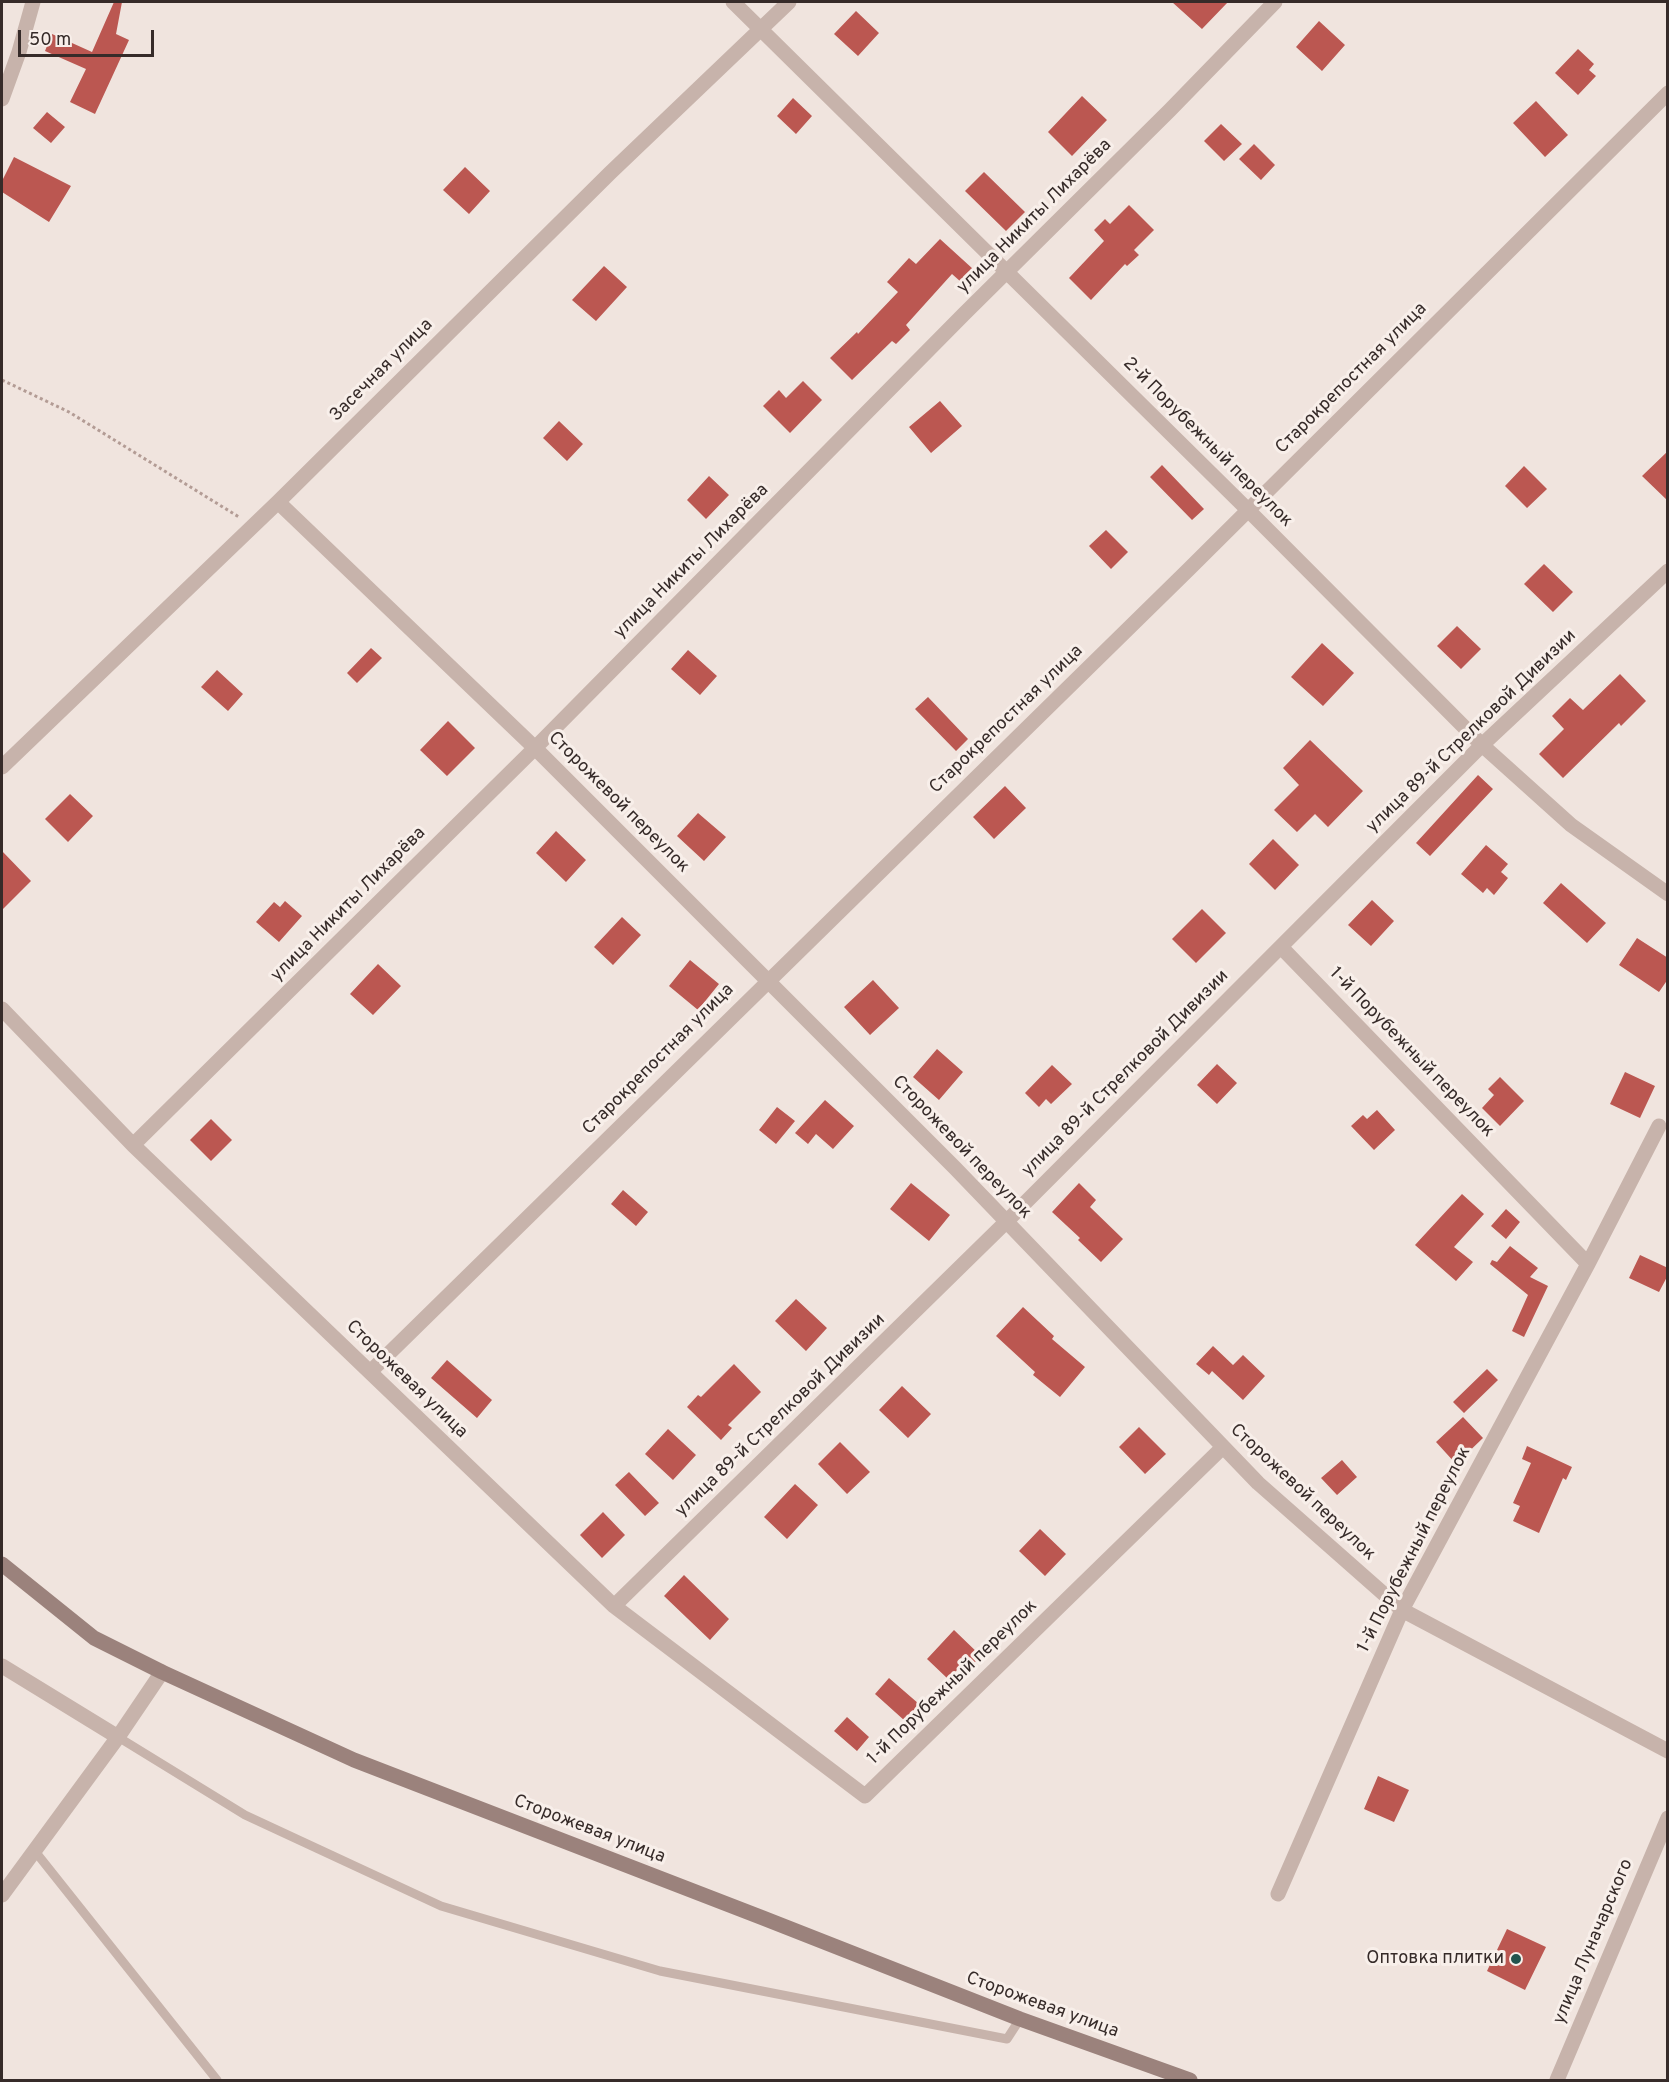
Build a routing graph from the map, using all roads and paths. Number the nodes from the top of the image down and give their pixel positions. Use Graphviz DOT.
graph roads {
  1 [pos="33,2"];
  2 [pos="733,2"];
  3 [pos="789,2"];
  4 [pos="1275,2"];
  5 [pos="762,29"];
  6 [pos="1668,93"];
  7 [pos="2,99"];
  8 [pos="1006,273"];
  9 [pos="2,381"];
  10 [pos="278,502"];
  11 [pos="1248,510"];
  12 [pos="253,526"];
  13 [pos="1668,571"];
  14 [pos="1482,745"];
  15 [pos="535,748"];
  16 [pos="2,767"];
  17 [pos="1668,894"];
  18 [pos="1281,946"];
  19 [pos="768,981"];
  20 [pos="2,1009"];
  21 [pos="1659,1126"];
  22 [pos="133,1145"];
  23 [pos="1006,1222"];
  24 [pos="1588,1264"];
  25 [pos="370,1372"];
  26 [pos="1222,1447"];
  27 [pos="2,1564"];
  28 [pos="614,1606"];
  29 [pos="1402,1610"];
  30 [pos="2,1666"];
  31 [pos="162,1672"];
  32 [pos="118,1737"];
  33 [pos="1668,1751"];
  34 [pos="865,1796"];
  35 [pos="1668,1818"];
  36 [pos="34,1850"];
  37 [pos="1278,1894"];
  38 [pos="2,1895"];
  39 [pos="1020,2019"];
  40 [pos="217,2080"];
  41 [pos="1190,2080"];
  42 [pos="1557,2080"];
  1 -- 7 [label="street"];
  2 -- 5 [label="street, 2-й Порубежный переулок"];
  3 -- 5 [label="street, Засечная улица"];
  4 -- 8 [label="street, улица Никиты Лихарёва"];
  5 -- 8 [label="street, 2-й Порубежный переулок"];
  5 -- 10 [label="street, Засечная улица"];
  6 -- 11 [label="street, Старокрепостная улица"];
  8 -- 11 [label="street, 2-й Порубежный переулок"];
  8 -- 15 [label="street, улица Никиты Лихарёва"];
  9 -- 12 [label="path"];
  10 -- 12 [label="street, Засечная улица"];
  10 -- 15 [label="street, Сторожевой переулок"];
  11 -- 14 [label="street, 2-й Порубежный переулок"];
  11 -- 19 [label="street, Старокрепостная улица"];
  12 -- 16 [label="street, Засечная улица"];
  13 -- 14 [label="street, улица 89-й Стрелковой Дивизии"];
  14 -- 17 [label="street, 2-й Порубежный переулок"];
  14 -- 18 [label="street, улица 89-й Стрелковой Дивизии"];
  15 -- 19 [label="street, Сторожевой переулок"];
  15 -- 22 [label="street, улица Никиты Лихарёва"];
  18 -- 23 [label="street, улица 89-й Стрелковой Дивизии"];
  18 -- 24 [label="street, 1-й Порубежный переулок"];
  19 -- 23 [label="street, Сторожевой переулок"];
  19 -- 25 [label="street, Старокрепостная улица"];
  20 -- 22 [label="street, Сторожевая улица"];
  21 -- 24 [label="street, 1-й Порубежный переулок"];
  22 -- 25 [label="street, Сторожевая улица"];
  23 -- 26 [label="street, Сторожевой переулок"];
  23 -- 28 [label="street, улица 89-й Стрелковой Дивизии"];
  24 -- 29 [label="street, 1-й Порубежный переулок"];
  25 -- 28 [label="street, Сторожевая улица"];
  26 -- 29 [label="street, Сторожевой переулок"];
  26 -- 34 [label="street, 1-й Порубежный переулок"];
  27 -- 31 [label="main road, Сторожевая улица"];
  28 -- 34 [label="street, Сторожевая улица"];
  29 -- 33 [label="street, Сторожевой переулок"];
  29 -- 37 [label="street, 1-й Порубежный переулок"];
  30 -- 32 [label="street"];
  31 -- 32 [label="street"];
  31 -- 39 [label="main road, Сторожевая улица"];
  32 -- 36 [label="street"];
  32 -- 39 [label="lane"];
  35 -- 42 [label="street, улица Луначарского"];
  36 -- 38 [label="street"];
  36 -- 40 [label="lane"];
  39 -- 41 [label="main road, Сторожевая улица"];
}
